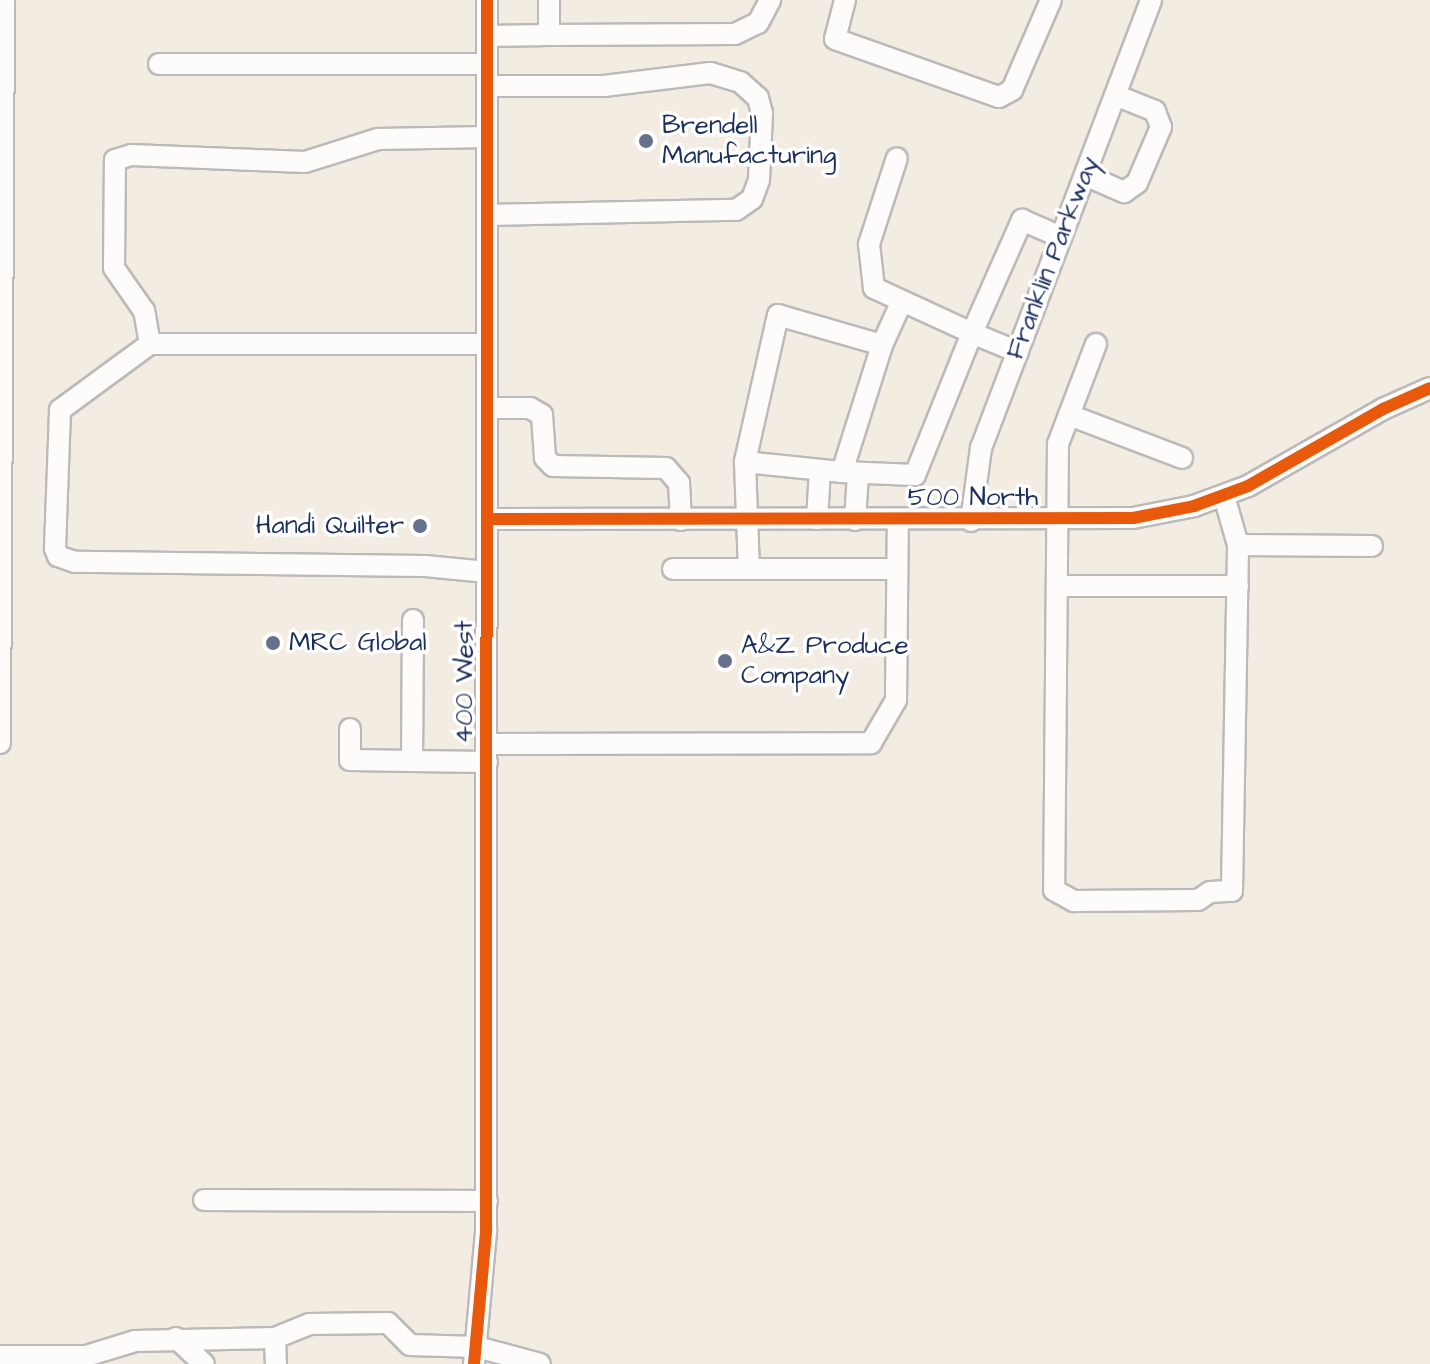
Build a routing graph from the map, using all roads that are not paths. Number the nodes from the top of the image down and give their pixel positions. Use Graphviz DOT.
graph roads {
  1 [pos="4,0"];
  2 [pos="487,0"];
  3 [pos="549,0"];
  4 [pos="770,0"];
  5 [pos="845,0"];
  6 [pos="1051,0"];
  7 [pos="1151,0"];
  8 [pos="549,35"];
  9 [pos="487,36"];
  10 [pos="159,64"];
  11 [pos="487,64"];
  12 [pos="487,86"];
  13 [pos="1115,95"];
  14 [pos="487,137"];
  15 [pos="897,158"];
  16 [pos="1085,175"];
  17 [pos="487,215"];
  18 [pos="1061,237"];
  19 [pos="902,301"];
  20 [pos="972,333"];
  21 [pos="150,344"];
  22 [pos="487,344"];
  23 [pos="1096,344"];
  24 [pos="882,345"];
  25 [pos="1018,352"];
  26 [pos="1430,388"];
  27 [pos="487,408"];
  28 [pos="1069,415"];
  29 [pos="1182,458"];
  30 [pos="745,462"];
  31 [pos="820,470"];
  32 [pos="850,472"];
  33 [pos="1224,496"];
  34 [pos="487,519"];
  35 [pos="817,519"];
  36 [pos="681,520"];
  37 [pos="745,520"];
  38 [pos="855,520"];
  39 [pos="898,520"];
  40 [pos="971,521"];
  41 [pos="1058,521"];
  42 [pos="1238,545"];
  43 [pos="1372,546"];
  44 [pos="673,569"];
  45 [pos="749,569"];
  46 [pos="897,569"];
  47 [pos="487,572"];
  48 [pos="1057,586"];
  49 [pos="1238,586"];
  50 [pos="413,620"];
  51 [pos="350,729"];
  52 [pos="0,743"];
  53 [pos="487,753"];
  54 [pos="412,761"];
  55 [pos="204,1200"];
  56 [pos="487,1201"];
  57 [pos="176,1338"];
  58 [pos="275,1338"];
  59 [pos="115,1347"];
  60 [pos="0,1356"];
  61 [pos="476,1356"];
  62 [pos="86,1360"];
  63 [pos="127,1364"];
  64 [pos="204,1364"];
  65 [pos="276,1364"];
  66 [pos="540,1364"];
  1 -- 52 [label="street"];
  2 -- 9 [label="street, 400 West"];
  3 -- 8 [label="street"];
  4 -- 8 [label="street"];
  5 -- 6 [label="street"];
  7 -- 13 [label="street, Franklin Parkway"];
  8 -- 9 [label="street"];
  9 -- 11 [label="street, 400 West"];
  10 -- 11 [label="street"];
  11 -- 12 [label="street, 400 West"];
  12 -- 14 [label="street, 400 West"];
  12 -- 17 [label="street"];
  13 -- 16 [label="street, Franklin Parkway"];
  13 -- 16 [label="street"];
  14 -- 17 [label="street, 400 West"];
  14 -- 21 [label="street"];
  15 -- 19 [label="street"];
  16 -- 18 [label="street, Franklin Parkway"];
  17 -- 22 [label="street, 400 West"];
  18 -- 20 [label="street"];
  18 -- 25 [label="street, Franklin Parkway"];
  19 -- 20 [label="street"];
  19 -- 24 [label="street"];
  20 -- 25 [label="street"];
  20 -- 32 [label="street"];
  21 -- 22 [label="street"];
  21 -- 47 [label="street"];
  22 -- 27 [label="street, 400 West"];
  23 -- 28 [label="street"];
  24 -- 30 [label="street"];
  24 -- 32 [label="street"];
  25 -- 40 [label="street, Franklin Parkway"];
  26 -- 33 [label="street, 500 North"];
  27 -- 34 [label="street, 400 West"];
  27 -- 36 [label="street"];
  28 -- 29 [label="street"];
  28 -- 41 [label="street"];
  30 -- 31 [label="street"];
  30 -- 37 [label="street"];
  31 -- 32 [label="street"];
  31 -- 35 [label="street"];
  32 -- 38 [label="street"];
  33 -- 41 [label="street, 500 North"];
  33 -- 42 [label="street"];
  34 -- 36 [label="street, 500 North"];
  34 -- 47 [label="street, 400 West"];
  35 -- 37 [label="street, 500 North"];
  35 -- 38 [label="street, 500 North"];
  36 -- 37 [label="street, 500 North"];
  37 -- 45 [label="street"];
  38 -- 39 [label="street, 500 North"];
  39 -- 40 [label="street, 500 North"];
  39 -- 46 [label="street"];
  40 -- 41 [label="street, 500 North"];
  41 -- 48 [label="street"];
  42 -- 43 [label="street"];
  42 -- 49 [label="street"];
  44 -- 45 [label="street"];
  45 -- 46 [label="street"];
  46 -- 53 [label="street"];
  47 -- 53 [label="street, 400 West"];
  48 -- 49 [label="street"];
  48 -- 49 [label="street"];
  50 -- 54 [label="street"];
  51 -- 54 [label="street"];
  53 -- 54 [label="street"];
  53 -- 56 [label="street, 400 West"];
  55 -- 56 [label="street"];
  56 -- 61 [label="street, 400 West"];
  57 -- 58 [label="street"];
  57 -- 59 [label="street"];
  57 -- 64 [label="street"];
  58 -- 61 [label="street"];
  58 -- 65 [label="street"];
  59 -- 62 [label="street"];
  59 -- 63 [label="street"];
  60 -- 62 [label="street"];
  61 -- 66 [label="street"];
}
